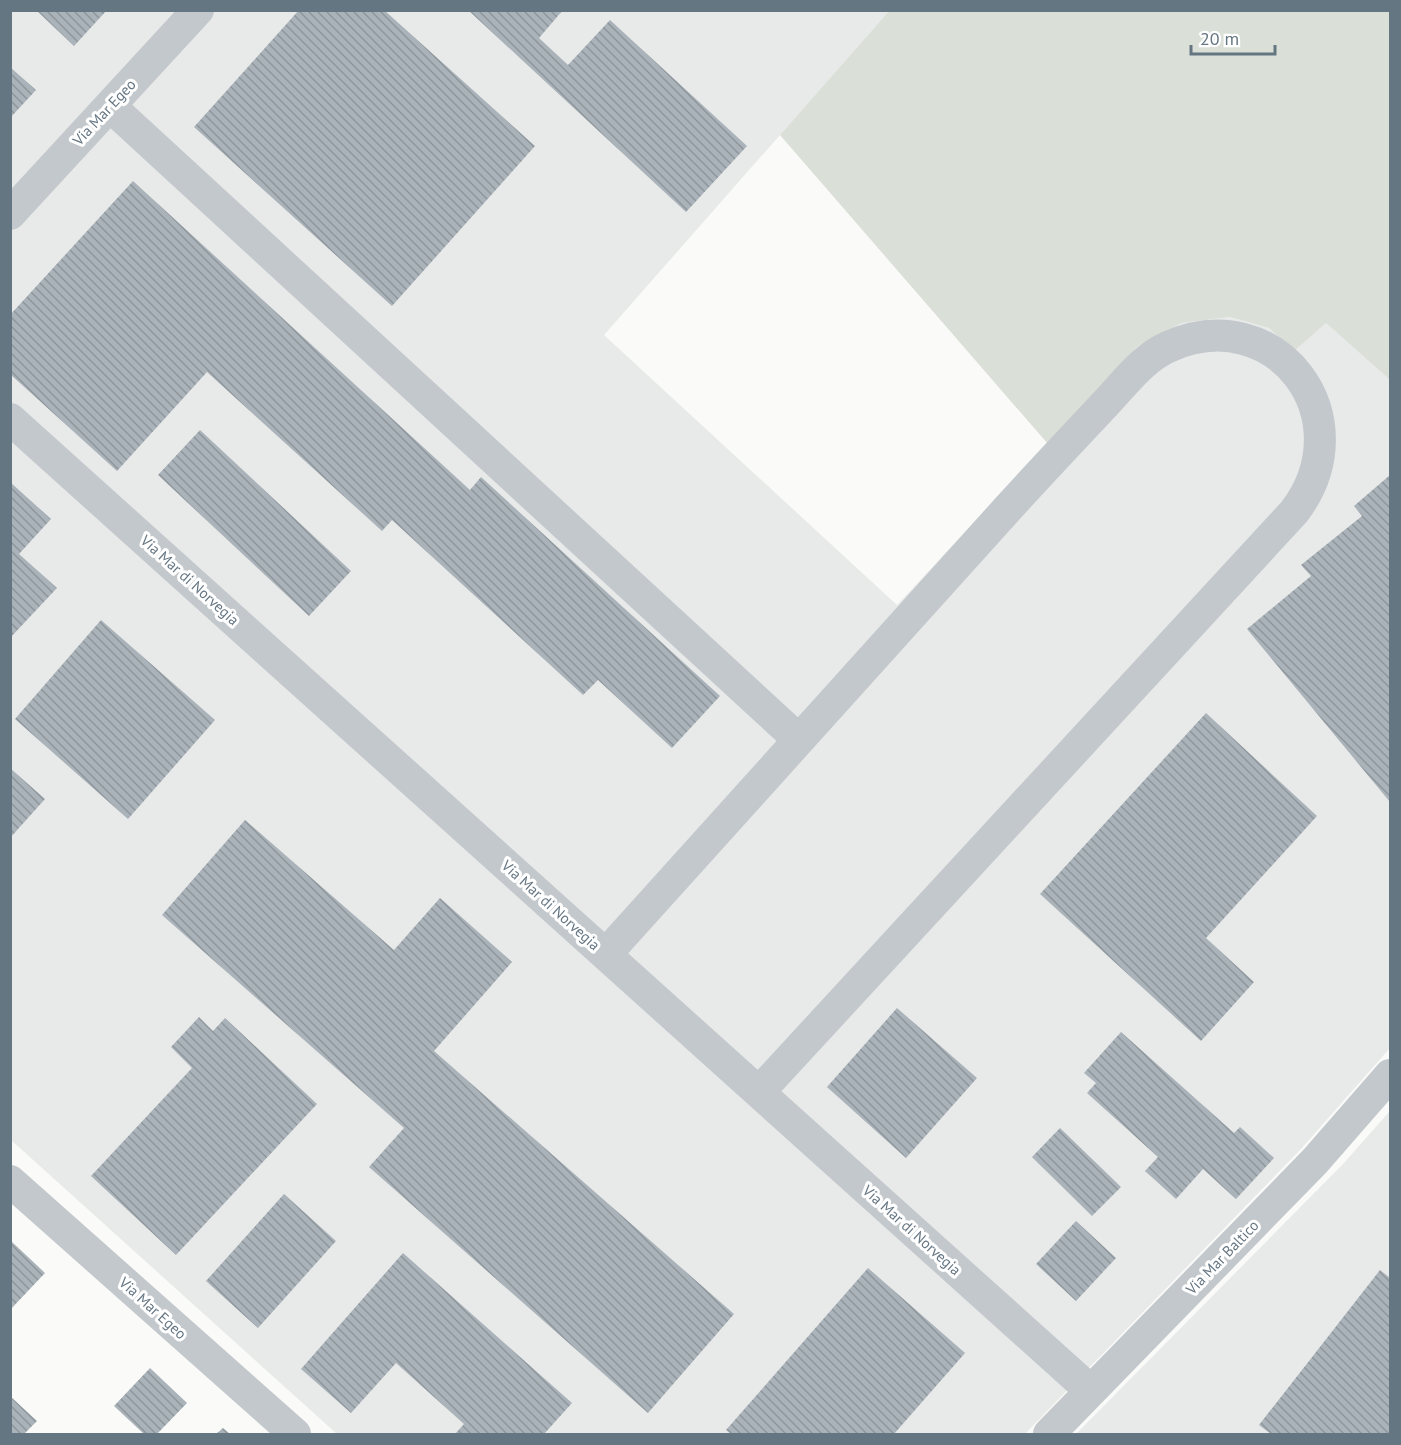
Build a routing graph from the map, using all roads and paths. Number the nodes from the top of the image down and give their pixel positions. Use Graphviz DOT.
graph roads {
  1 [pos="198,10"];
  2 [pos="110,106"];
  3 [pos="10,214"];
  4 [pos="10,419"];
  5 [pos="799,740"];
  6 [pos="606,954"];
  7 [pos="1390,1076"];
  8 [pos="759,1092"];
  9 [pos="10,1181"];
  10 [pos="1091,1391"];
  11 [pos="295,1434"];
  12 [pos="1049,1434"];
  1 -- 2 [label="street, Via Mar Egeo"];
  2 -- 3 [label="street, Via Mar Egeo"];
  2 -- 5 [label="street"];
  4 -- 6 [label="street, Via Mar di Norvegia"];
  5 -- 6 [label="street"];
  5 -- 8 [label="street"];
  6 -- 8 [label="street, Via Mar di Norvegia"];
  7 -- 10 [label="street, Via Mar Baltico"];
  8 -- 10 [label="street, Via Mar di Norvegia"];
  9 -- 11 [label="street, Via Mar Egeo"];
  10 -- 12 [label="street, Via Mar Baltico"];
}
